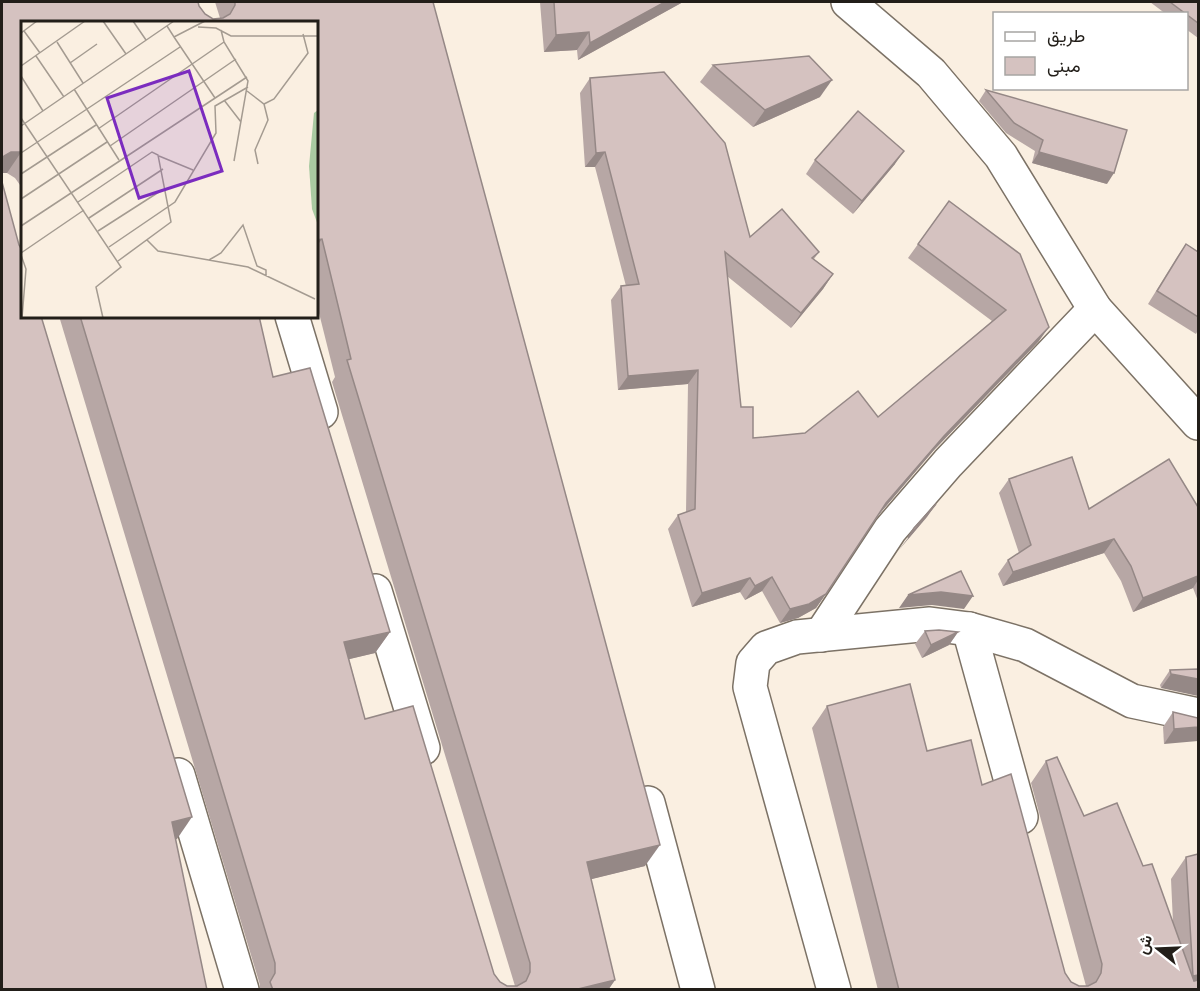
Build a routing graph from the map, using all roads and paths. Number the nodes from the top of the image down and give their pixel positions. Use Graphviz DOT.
graph roads {
  1 [pos="848,2"];
  2 [pos="1095,309"];
  3 [pos="293,318"];
  4 [pos="1198,423"];
  5 [pos="330,442"];
  6 [pos="368,567"];
  7 [pos="969,629"];
  8 [pos="821,635"];
  9 [pos="1198,718"];
  10 [pos="170,750"];
  11 [pos="640,771"];
  12 [pos="431,773"];
  13 [pos="1028,843"];
  14 [pos="242,990"];
  15 [pos="698,990"];
  16 [pos="834,990"];
  1 -- 2 [label="street"];
  2 -- 4 [label="street"];
  2 -- 8 [label="street"];
  3 -- 5 [label="street"];
  6 -- 12 [label="street"];
  7 -- 8 [label="street"];
  7 -- 9 [label="street"];
  7 -- 13 [label="street"];
  8 -- 16 [label="street"];
  10 -- 14 [label="street"];
  11 -- 15 [label="street"];
}
